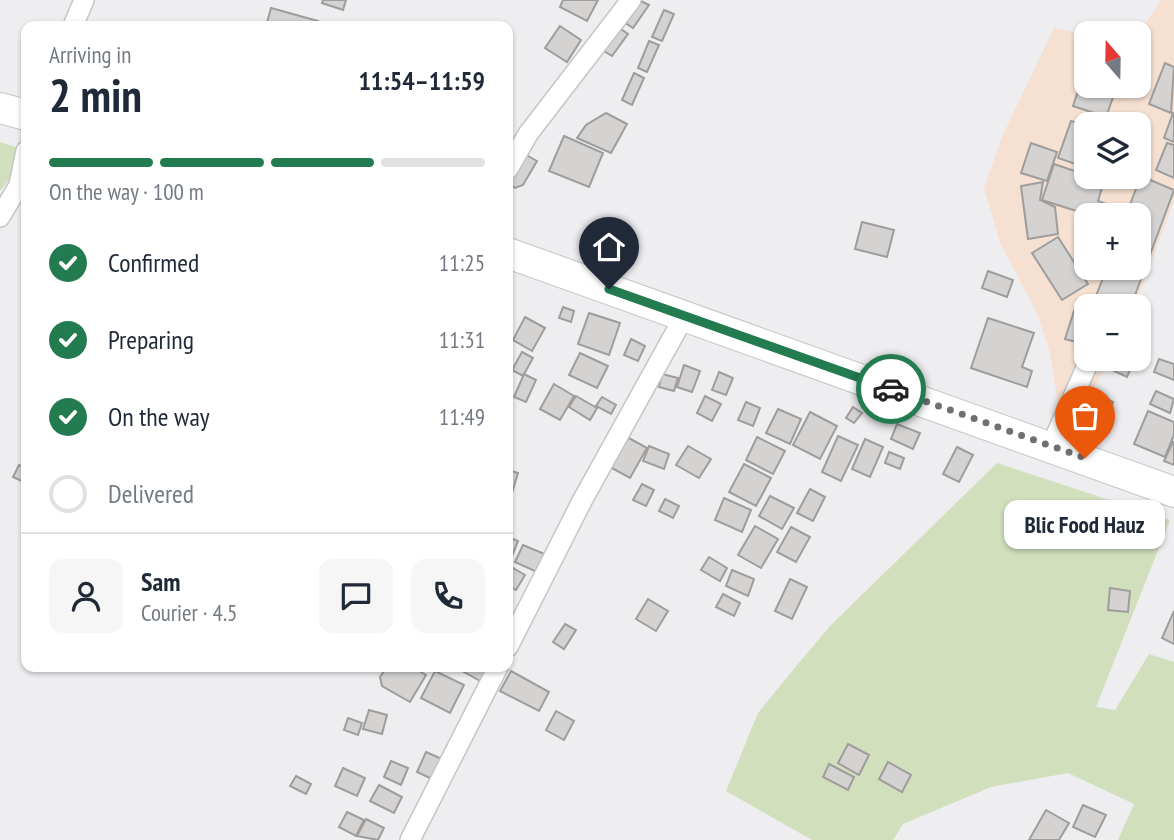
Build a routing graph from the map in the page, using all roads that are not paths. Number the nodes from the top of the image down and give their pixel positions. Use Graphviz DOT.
graph roads {
  1 [pos="84,0"];
  2 [pos="631,0"];
  3 [pos="75,21"];
  4 [pos="0,108"];
  5 [pos="21,114"];
  6 [pos="513,160"];
  7 [pos="21,175"];
  8 [pos="0,218"];
  9 [pos="513,255"];
  10 [pos="685,315"];
  11 [pos="1085,371"];
  12 [pos="1051,446"];
  13 [pos="1174,492"];
  14 [pos="513,637"];
  15 [pos="495,672"];
  16 [pos="410,840"];
  1 -- 3 [label="street"];
  2 -- 6 [label="street"];
  4 -- 5 [label="highway"];
  7 -- 8 [label="street"];
  9 -- 10 [label="highway"];
  10 -- 12 [label="highway"];
  10 -- 14 [label="street"];
  11 -- 12 [label="street"];
  12 -- 13 [label="highway"];
  15 -- 16 [label="street"];
}
